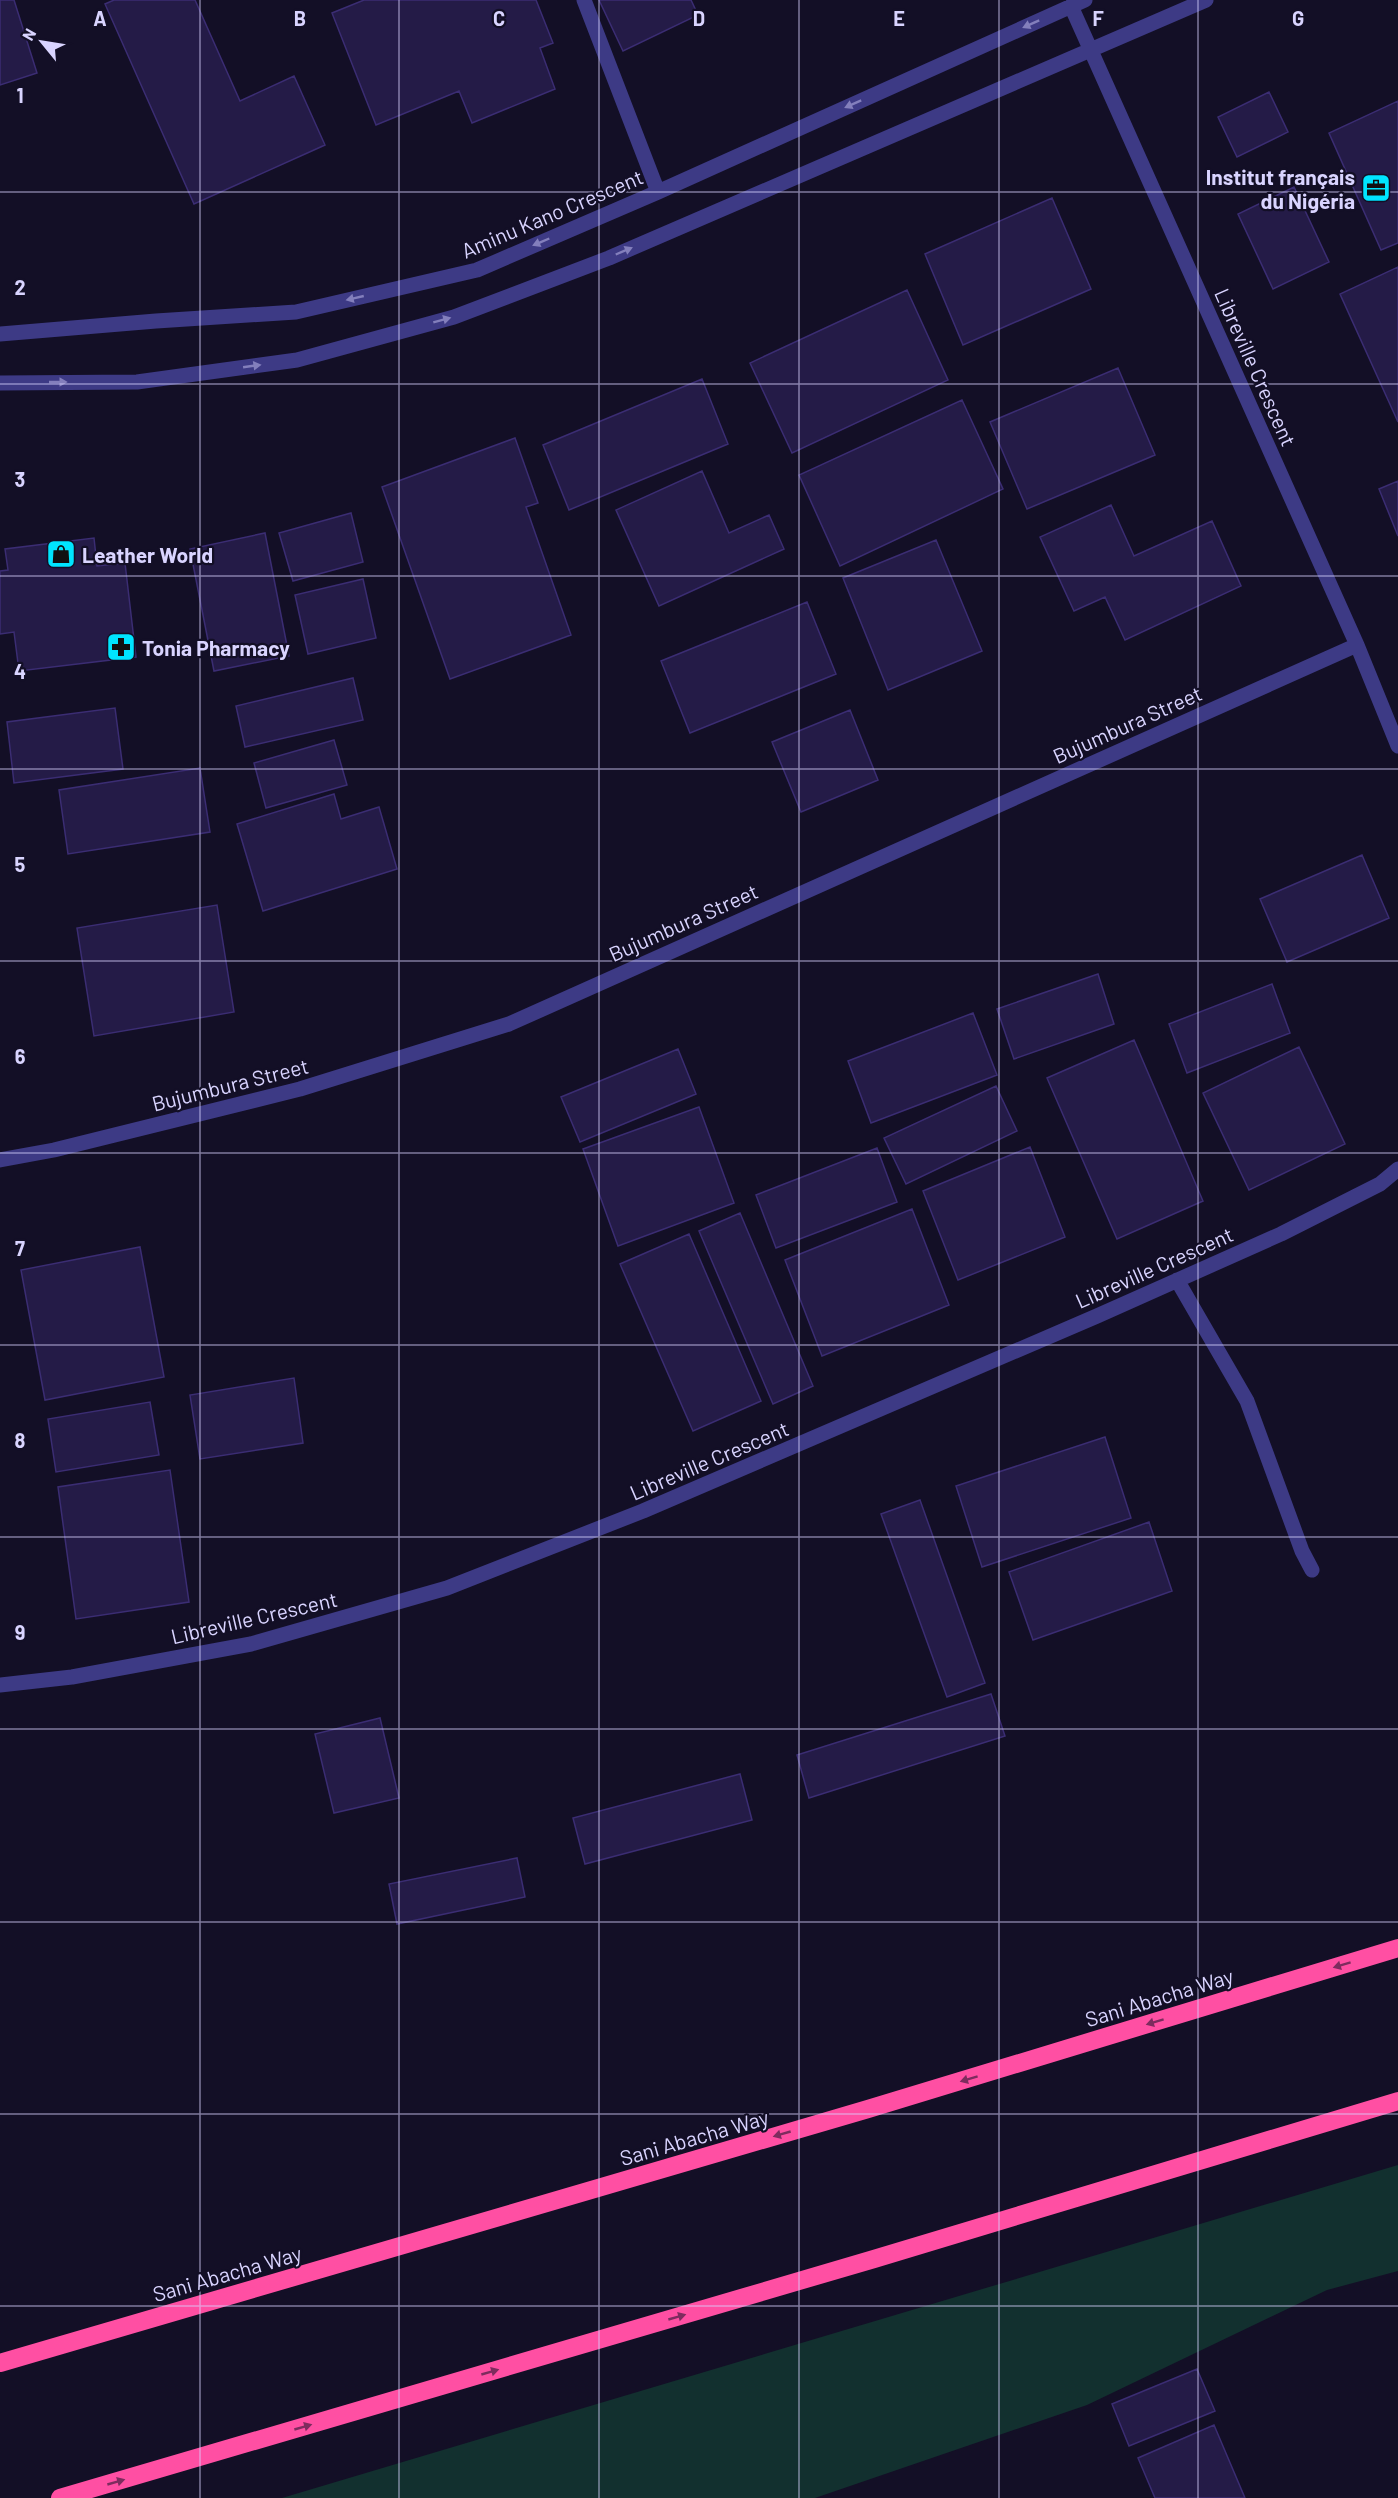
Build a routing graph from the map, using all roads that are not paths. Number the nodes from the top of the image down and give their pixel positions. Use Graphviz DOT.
graph roads {
  1 [pos="584,0"];
  2 [pos="1206,0"];
  3 [pos="1078,3"];
  4 [pos="1092,49"];
  5 [pos="658,192"];
  6 [pos="0,334"];
  7 [pos="0,383"];
  8 [pos="1357,645"];
  9 [pos="1398,746"];
  10 [pos="0,1160"];
  11 [pos="1398,1169"];
  12 [pos="1177,1280"];
  13 [pos="1312,1570"];
  14 [pos="0,1685"];
  15 [pos="1398,1948"];
  16 [pos="1398,2101"];
  17 [pos="0,2363"];
  18 [pos="60,2498"];
  1 -- 5 [label="street"];
  2 -- 4 [label="street"];
  3 -- 4 [label="street, Libreville Crescent"];
  3 -- 5 [label="street, Aminu Kano Crescent, one-way"];
  7 -- 4 [label="street, one-way"];
  4 -- 8 [label="street, Libreville Crescent"];
  5 -- 6 [label="street, Aminu Kano Crescent, one-way"];
  8 -- 9 [label="street, Libreville Crescent"];
  8 -- 10 [label="street, Bujumbura Street"];
  11 -- 12 [label="street, Libreville Crescent"];
  12 -- 13 [label="street"];
  12 -- 14 [label="street, Libreville Crescent"];
  15 -- 17 [label="highway, Sani Abacha Way, one-way"];
  18 -- 16 [label="highway, one-way"];
}
